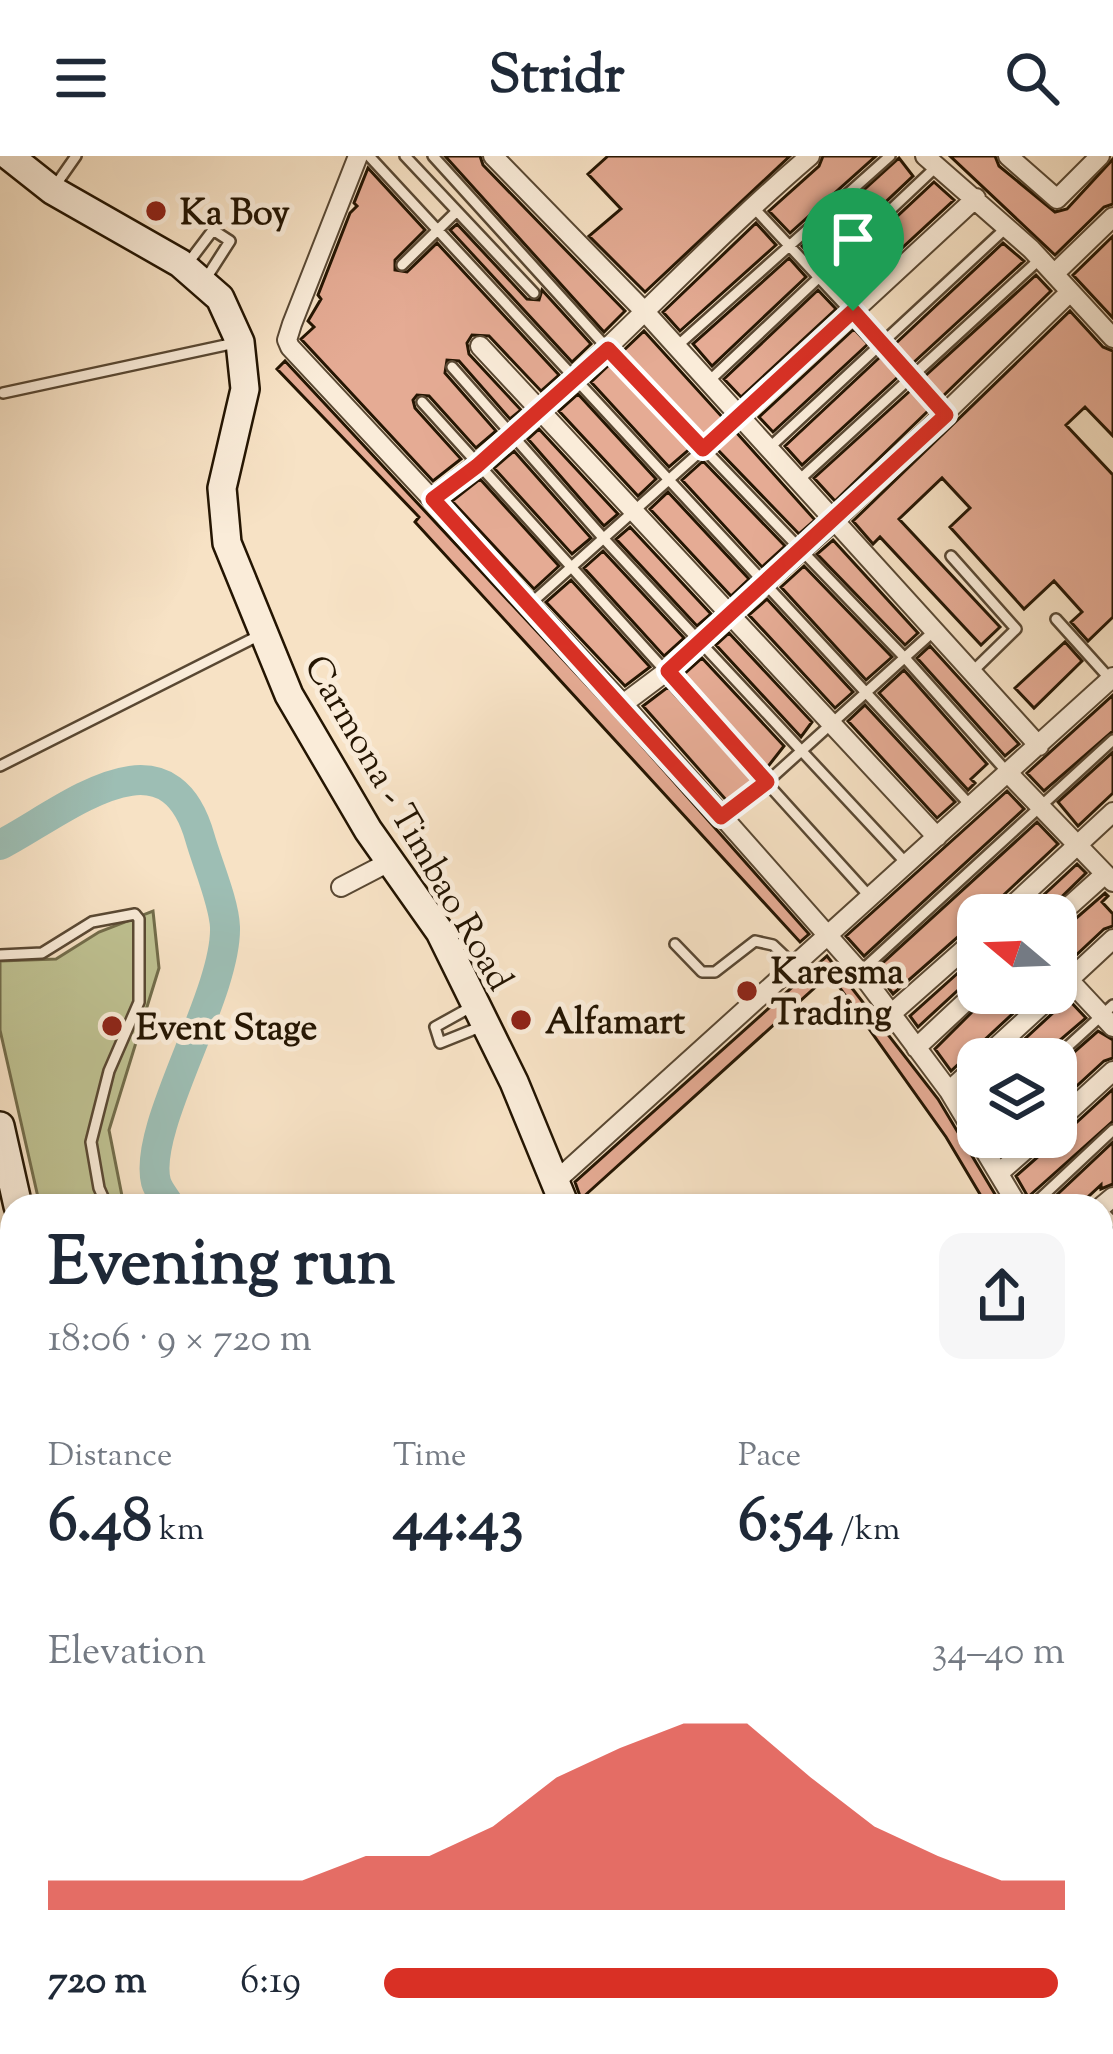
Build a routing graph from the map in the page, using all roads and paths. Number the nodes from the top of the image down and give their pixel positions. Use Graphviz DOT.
graph roads {
  1 [pos="8,156"];
  2 [pos="76,156"];
  3 [pos="358,156"];
  4 [pos="369,156"];
  5 [pos="405,156"];
  6 [pos="433,156"];
  7 [pos="493,156"];
  8 [pos="811,156"];
  9 [pos="890,156"];
  10 [pos="1008,156"];
  11 [pos="1100,156"];
  12 [pos="931,161"];
  13 [pos="52,190"];
  14 [pos="976,199"];
  15 [pos="752,206"];
  16 [pos="456,212"];
  17 [pos="1113,217"];
  18 [pos="1007,227"];
  19 [pos="437,230"];
  20 [pos="790,245"];
  21 [pos="402,265"];
  22 [pos="1047,267"];
  23 [pos="194,275"];
  24 [pos="818,276"];
  25 [pos="534,292"];
  26 [pos="1070,292"];
  27 [pos="853,311"];
  28 [pos="646,314"];
  29 [pos="1113,338"];
  30 [pos="240,342"];
  31 [pos="882,343"];
  32 [pos="480,346"];
  33 [pos="676,347"];
  34 [pos="608,349"];
  35 [pos="452,367"];
  36 [pos="912,376"];
  37 [pos="574,377"];
  38 [pos="708,382"];
  39 [pos="3,392"];
  40 [pos="422,402"];
  41 [pos="542,409"];
  42 [pos="946,415"];
  43 [pos="740,416"];
  44 [pos="511,436"];
  45 [pos="769,448"];
  46 [pos="703,449"];
  47 [pos="477,466"];
  48 [pos="671,481"];
  49 [pos="798,481"];
  50 [pos="433,499"];
  51 [pos="635,513"];
  52 [pos="835,520"];
  53 [pos="605,540"];
  54 [pos="801,551"];
  55 [pos="952,556"];
  56 [pos="573,569"];
  57 [pos="763,584"];
  58 [pos="529,605"];
  59 [pos="730,615"];
  60 [pos="1056,619"];
  61 [pos="935,631"];
  62 [pos="262,634"];
  63 [pos="700,641"];
  64 [pos="905,658"];
  65 [pos="668,671"];
  66 [pos="972,671"];
  67 [pos="1112,678"];
  68 [pos="866,694"];
  69 [pos="622,704"];
  70 [pos="833,724"];
  71 [pos="1113,740"];
  72 [pos="1039,746"];
  73 [pos="800,753"];
  74 [pos="0,766"];
  75 [pos="1008,773"];
  76 [pos="767,782"];
  77 [pos="971,806"];
  78 [pos="1040,806"];
  79 [pos="1113,812"];
  80 [pos="721,817"];
  81 [pos="937,837"];
  82 [pos="1078,845"];
  83 [pos="393,860"];
  84 [pos="907,864"];
  85 [pos="1109,878"];
  86 [pos="341,887"];
  87 [pos="1025,894"];
  88 [pos="871,897"];
  89 [pos="1077,903"];
  90 [pos="826,934"];
  91 [pos="1113,939"];
  92 [pos="674,944"];
  93 [pos="0,955"];
  94 [pos="957,956"];
  95 [pos="793,964"];
  96 [pos="860,972"];
  97 [pos="1077,972"];
  98 [pos="1077,998"];
  99 [pos="957,1010"];
  100 [pos="481,1014"];
  101 [pos="891,1014"];
  102 [pos="1032,1014"];
  103 [pos="1110,1016"];
  104 [pos="1007,1038"];
  105 [pos="1077,1041"];
  106 [pos="916,1048"];
  107 [pos="1113,1071"];
  108 [pos="957,1084"];
  109 [pos="949,1091"];
  110 [pos="957,1102"];
  111 [pos="1077,1104"];
  112 [pos="0,1126"];
  113 [pos="1113,1130"];
  114 [pos="991,1158"];
  115 [pos="1016,1158"];
  116 [pos="999,1173"];
  117 [pos="561,1193"];
  118 [pos="15,1194"];
  119 [pos="102,1194"];
  120 [pos="1011,1194"];
  121 [pos="1045,1194"];
  1 -- 13 [label="main road, Carmona - Timbao Road"];
  2 -- 13 [label="lane"];
  3 -- 50 [label="street"];
  4 -- 19 [label="lane"];
  5 -- 16 [label="lane"];
  6 -- 34 [label="lane"];
  7 -- 28 [label="street"];
  8 -- 15 [label="street"];
  9 -- 20 [label="lane"];
  10 -- 11 [label="street"];
  12 -- 14 [label="street"];
  12 -- 24 [label="lane"];
  13 -- 23 [label="main road, Carmona - Timbao Road"];
  14 -- 18 [label="street"];
  14 -- 27 [label="street"];
  15 -- 20 [label="lane"];
  15 -- 28 [label="street"];
  16 -- 19 [label="lane"];
  16 -- 25 [label="lane"];
  17 -- 22 [label="street"];
  18 -- 22 [label="street"];
  18 -- 31 [label="lane"];
  19 -- 21 [label="lane"];
  19 -- 37 [label="lane"];
  20 -- 24 [label="lane"];
  20 -- 33 [label="lane"];
  22 -- 26 [label="street"];
  22 -- 36 [label="lane"];
  23 -- 23 [label="lane"];
  23 -- 30 [label="main road, Carmona - Timbao Road"];
  24 -- 27 [label="lane"];
  24 -- 38 [label="lane"];
  26 -- 29 [label="street"];
  26 -- 42 [label="street"];
  27 -- 31 [label="lane"];
  27 -- 43 [label="street"];
  28 -- 33 [label="street"];
  28 -- 34 [label="street"];
  30 -- 39 [label="lane"];
  30 -- 62 [label="main road, Carmona - Timbao Road"];
  31 -- 36 [label="lane"];
  31 -- 45 [label="lane"];
  32 -- 41 [label="street"];
  33 -- 38 [label="street"];
  34 -- 37 [label="street"];
  34 -- 46 [label="lane"];
  35 -- 44 [label="lane"];
  36 -- 42 [label="lane"];
  36 -- 49 [label="lane"];
  37 -- 41 [label="street"];
  37 -- 48 [label="lane"];
  38 -- 43 [label="street"];
  40 -- 47 [label="lane"];
  41 -- 44 [label="street"];
  41 -- 51 [label="street"];
  42 -- 52 [label="street"];
  43 -- 45 [label="street"];
  43 -- 46 [label="lane"];
  44 -- 47 [label="street"];
  44 -- 53 [label="lane"];
  45 -- 49 [label="street"];
  46 -- 48 [label="lane"];
  46 -- 54 [label="lane"];
  47 -- 50 [label="street"];
  47 -- 56 [label="lane"];
  48 -- 51 [label="lane"];
  48 -- 57 [label="lane"];
  49 -- 52 [label="street"];
  50 -- 58 [label="street"];
  51 -- 53 [label="lane"];
  51 -- 59 [label="street"];
  52 -- 54 [label="street"];
  52 -- 61 [label="street"];
  53 -- 56 [label="lane"];
  53 -- 63 [label="lane"];
  54 -- 57 [label="street"];
  54 -- 64 [label="lane"];
  55 -- 66 [label="lane"];
  56 -- 58 [label="lane"];
  56 -- 65 [label="lane"];
  57 -- 59 [label="street"];
  57 -- 68 [label="lane"];
  58 -- 69 [label="street"];
  59 -- 63 [label="street"];
  59 -- 70 [label="street"];
  60 -- 67 [label="lane"];
  61 -- 64 [label="lane"];
  61 -- 66 [label="street"];
  62 -- 74 [label="lane"];
  62 -- 83 [label="main road, Carmona - Timbao Road"];
  63 -- 65 [label="street"];
  63 -- 73 [label="lane"];
  64 -- 68 [label="lane"];
  64 -- 75 [label="lane"];
  65 -- 69 [label="street"];
  65 -- 76 [label="lane"];
  66 -- 72 [label="street"];
  67 -- 72 [label="street"];
  68 -- 70 [label="lane"];
  68 -- 77 [label="lane"];
  69 -- 80 [label="street"];
  70 -- 73 [label="lane"];
  70 -- 81 [label="street"];
  71 -- 78 [label="lane"];
  72 -- 75 [label="street"];
  73 -- 76 [label="lane"];
  73 -- 84 [label="lane"];
  75 -- 77 [label="street"];
  75 -- 78 [label="street"];
  76 -- 80 [label="lane"];
  76 -- 88 [label="lane"];
  77 -- 81 [label="street"];
  78 -- 82 [label="street"];
  78 -- 96 [label="lane"];
  79 -- 82 [label="street"];
  80 -- 90 [label="street"];
  81 -- 84 [label="street"];
  82 -- 85 [label="street"];
  82 -- 87 [label="street"];
  83 -- 86 [label="street"];
  83 -- 100 [label="main road, Carmona - Timbao Road"];
  84 -- 88 [label="street"];
  85 -- 89 [label="street"];
  88 -- 90 [label="street"];
  90 -- 95 [label="street"];
  90 -- 96 [label="street"];
  91 -- 97 [label="street"];
  92 -- 95 [label="lane"];
  93 -- 119 [label="lane"];
  94 -- 101 [label="street"];
  95 -- 117 [label="street"];
  96 -- 101 [label="street"];
  98 -- 103 [label="street"];
  99 -- 106 [label="street"];
  100 -- 100 [label="lane"];
  100 -- 117 [label="main road, Carmona - Timbao Road"];
  101 -- 106 [label="street"];
  102 -- 104 [label="street"];
  103 -- 105 [label="lane"];
  106 -- 109 [label="street"];
  107 -- 111 [label="street"];
  108 -- 109 [label="street"];
  109 -- 110 [label="street"];
  112 -- 118 [label="main road"];
  113 -- 121 [label="lane"];
  114 -- 116 [label="street"];
  115 -- 116 [label="street"];
  116 -- 120 [label="street"];
}
